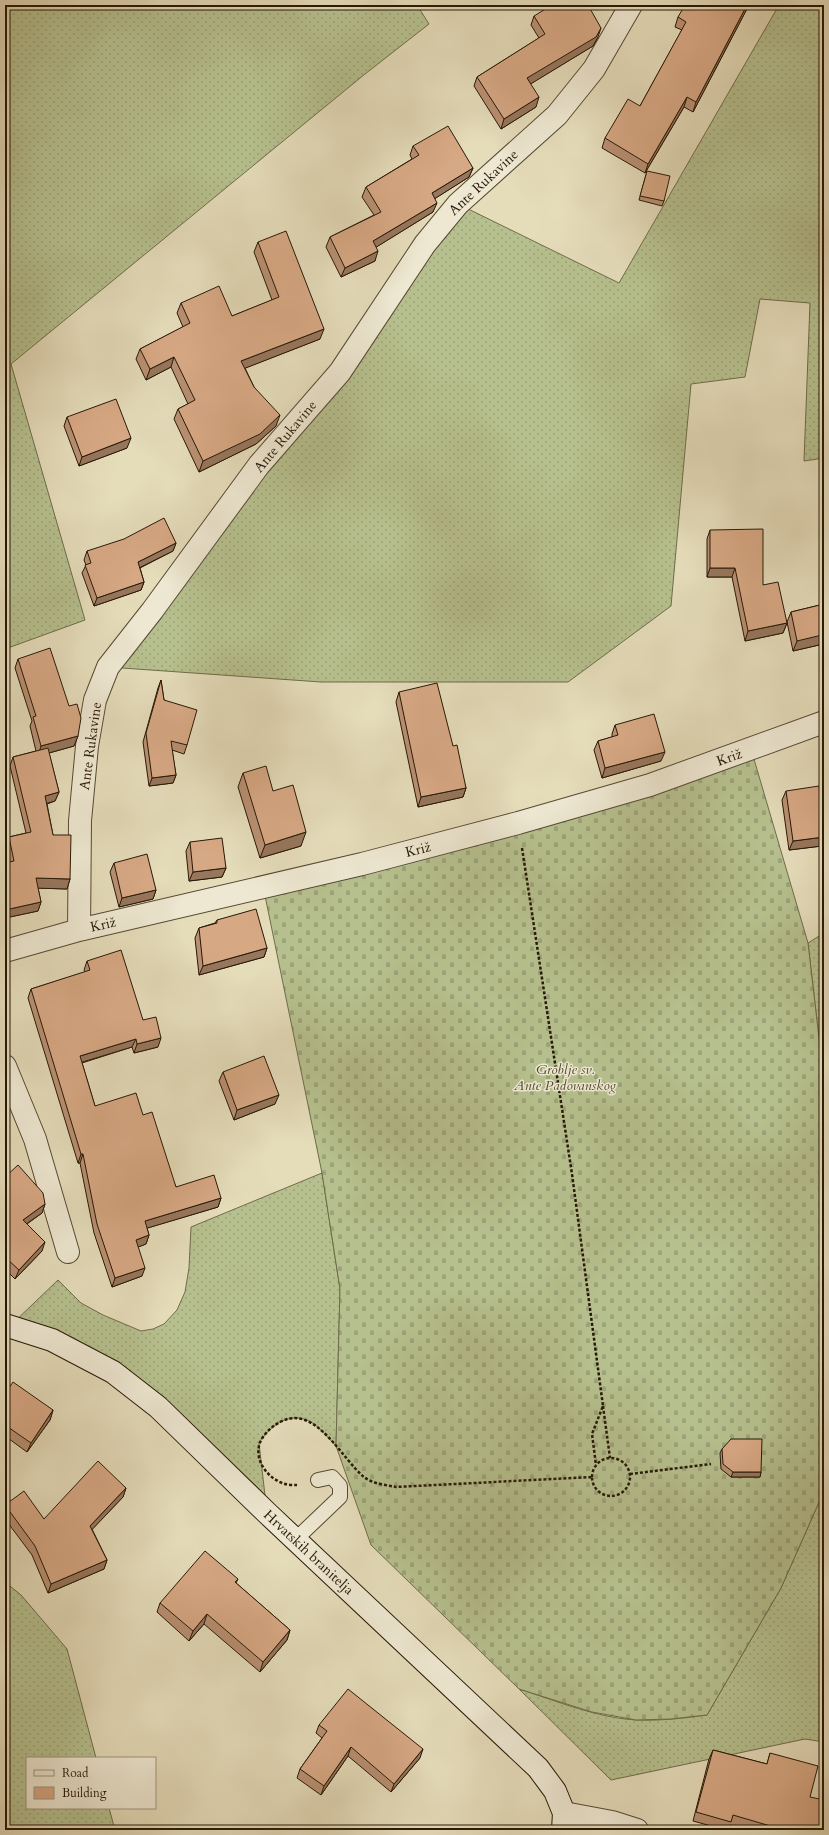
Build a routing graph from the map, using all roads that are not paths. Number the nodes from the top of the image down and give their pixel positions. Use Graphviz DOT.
graph roads {
  1 [pos="631,5"];
  2 [pos="824,722"];
  3 [pos="79,930"];
  4 [pos="5,951"];
  5 [pos="5,1066"];
  6 [pos="68,1252"];
  7 [pos="5,1324"];
  8 [pos="318,1480"];
  9 [pos="296,1539"];
  10 [pos="563,1821"];
  11 [pos="637,1830"];
  1 -- 3 [label="street, Ante Rukavine"];
  2 -- 3 [label="street, Križ"];
  3 -- 4 [label="street, Križ"];
  5 -- 6 [label="street"];
  7 -- 9 [label="street, Hrvatskih branitelja"];
  8 -- 9 [label="lane"];
  9 -- 10 [label="street, Hrvatskih branitelja"];
  10 -- 11 [label="street"];
}
